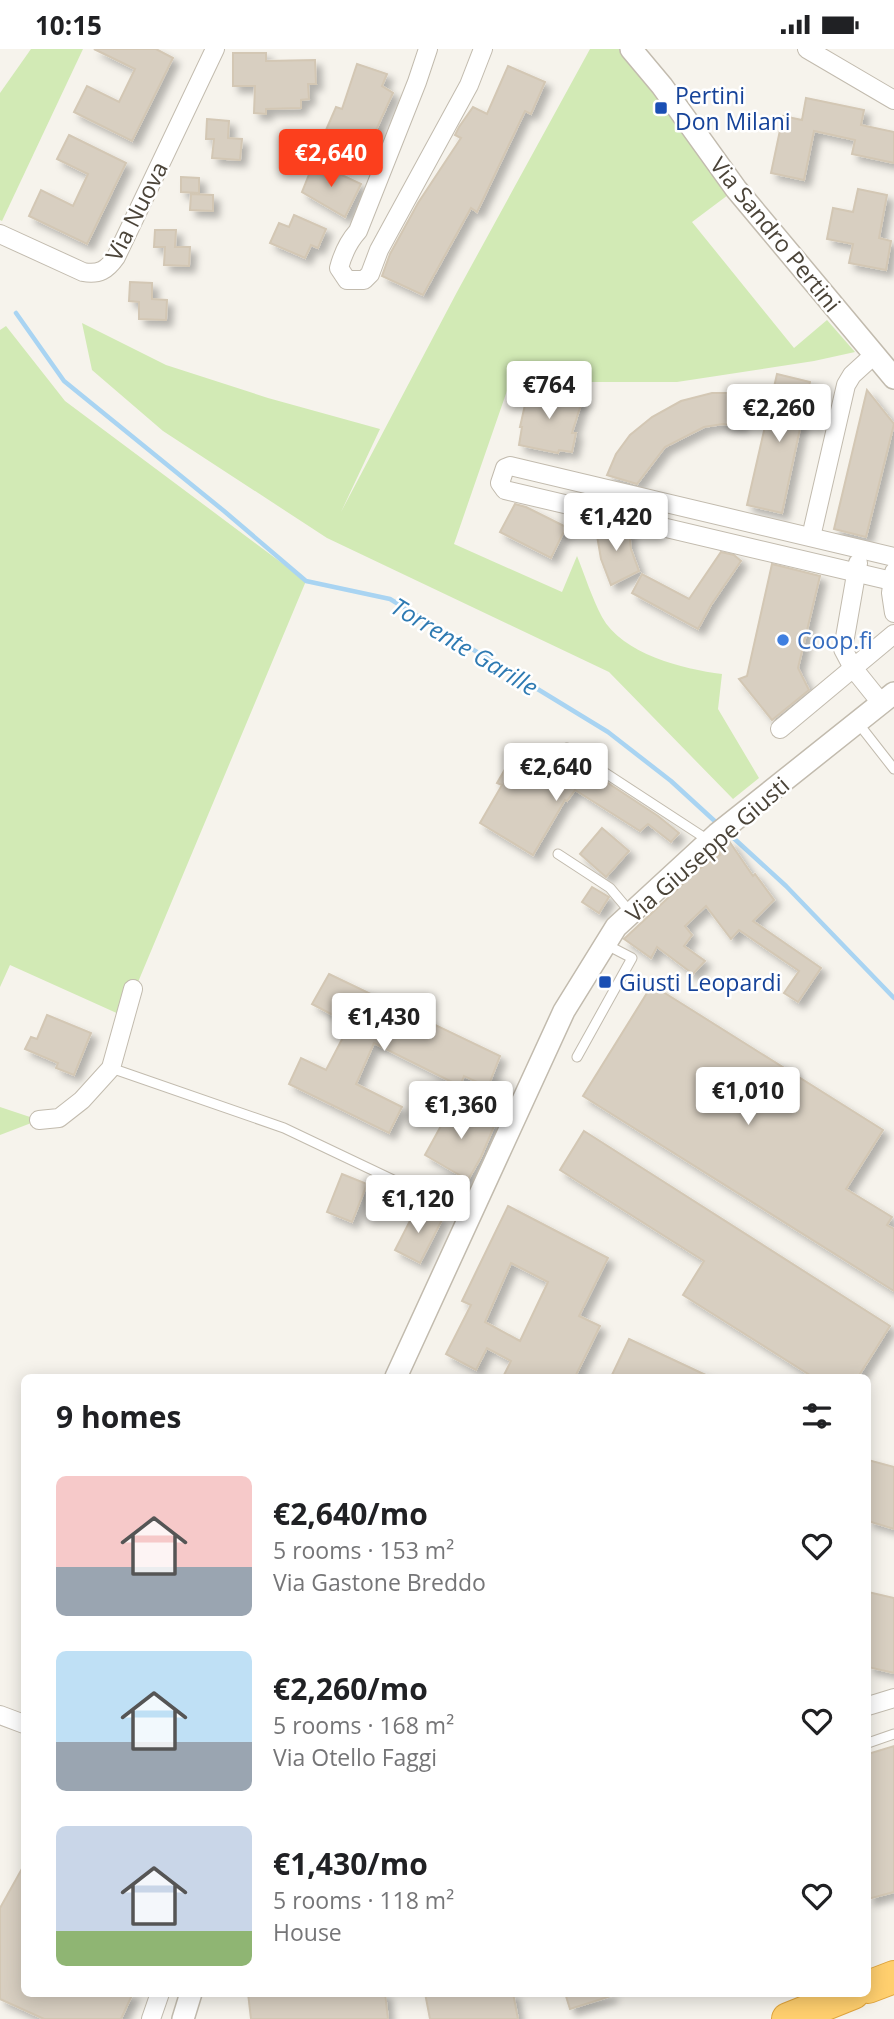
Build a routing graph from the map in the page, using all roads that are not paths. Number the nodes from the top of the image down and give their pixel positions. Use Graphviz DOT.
graph roads {
  1 [pos="215,49"];
  2 [pos="428,49"];
  3 [pos="483,49"];
  4 [pos="631,49"];
  5 [pos="644,49"];
  6 [pos="807,49"];
  7 [pos="662,86"];
  8 [pos="894,100"];
  9 [pos="0,234"];
  10 [pos="875,354"];
  11 [pos="894,378"];
  12 [pos="762,527"];
  13 [pos="811,537"];
  14 [pos="757,548"];
  15 [pos="861,549"];
  16 [pos="894,557"];
  17 [pos="856,572"];
  18 [pos="893,576"];
  19 [pos="894,613"];
  20 [pos="894,633"];
  21 [pos="853,668"];
  22 [pos="888,699"];
  23 [pos="858,723"];
  24 [pos="780,729"];
  25 [pos="567,748"];
  26 [pos="894,769"];
  27 [pos="713,838"];
  28 [pos="558,855"];
  29 [pos="631,913"];
  30 [pos="605,944"];
  31 [pos="133,989"];
  32 [pos="577,1057"];
  33 [pos="111,1068"];
  34 [pos="39,1121"];
  35 [pos="469,1216"];
  36 [pos="397,1374"];
  37 [pos="894,1698"];
  38 [pos="871,1705"];
  39 [pos="0,1716"];
  40 [pos="21,1723"];
  41 [pos="894,1734"];
  42 [pos="871,1742"];
  43 [pos="894,1977"];
  44 [pos="871,1986"];
  45 [pos="159,1997"];
  46 [pos="190,1997"];
  47 [pos="843,1997"];
  48 [pos="151,2019"];
  49 [pos="183,2019"];
  50 [pos="788,2019"];
  1 -- 9 [label="street, Via Nuova"];
  2 -- 3 [label="street"];
  4 -- 7 [label="street, Via Sandro Pertini"];
  5 -- 7 [label="street, Via Sandro Pertini"];
  6 -- 8 [label="street"];
  7 -- 10 [label="street, Via Sandro Pertini"];
  10 -- 11 [label="street, Via Sandro Pertini"];
  10 -- 13 [label="street"];
  12 -- 13 [label="street"];
  12 -- 14 [label="street"];
  12 -- 14 [label="street"];
  13 -- 15 [label="street"];
  14 -- 17 [label="street"];
  15 -- 16 [label="street"];
  15 -- 17 [label="street"];
  17 -- 18 [label="street"];
  17 -- 21 [label="street"];
  18 -- 19 [label="street"];
  20 -- 21 [label="street"];
  21 -- 22 [label="street"];
  21 -- 24 [label="street"];
  22 -- 23 [label="street, Via Giuseppe Giusti"];
  23 -- 26 [label="lane"];
  23 -- 27 [label="street, Via Giuseppe Giusti"];
  25 -- 27 [label="lane"];
  27 -- 29 [label="street, Via Giuseppe Giusti"];
  28 -- 29 [label="lane"];
  29 -- 30 [label="street, Via Giuseppe Giusti"];
  30 -- 32 [label="lane"];
  30 -- 35 [label="street, Via Giuseppe Giusti"];
  31 -- 33 [label="street"];
  33 -- 34 [label="street"];
  33 -- 35 [label="lane"];
  35 -- 36 [label="street, Via Giuseppe Giusti"];
  37 -- 38 [label="street"];
  39 -- 40 [label="street"];
  41 -- 42 [label="lane"];
  43 -- 44 [label="highway"];
  45 -- 48 [label="street"];
  46 -- 49 [label="street"];
  47 -- 50 [label="highway"];
}
